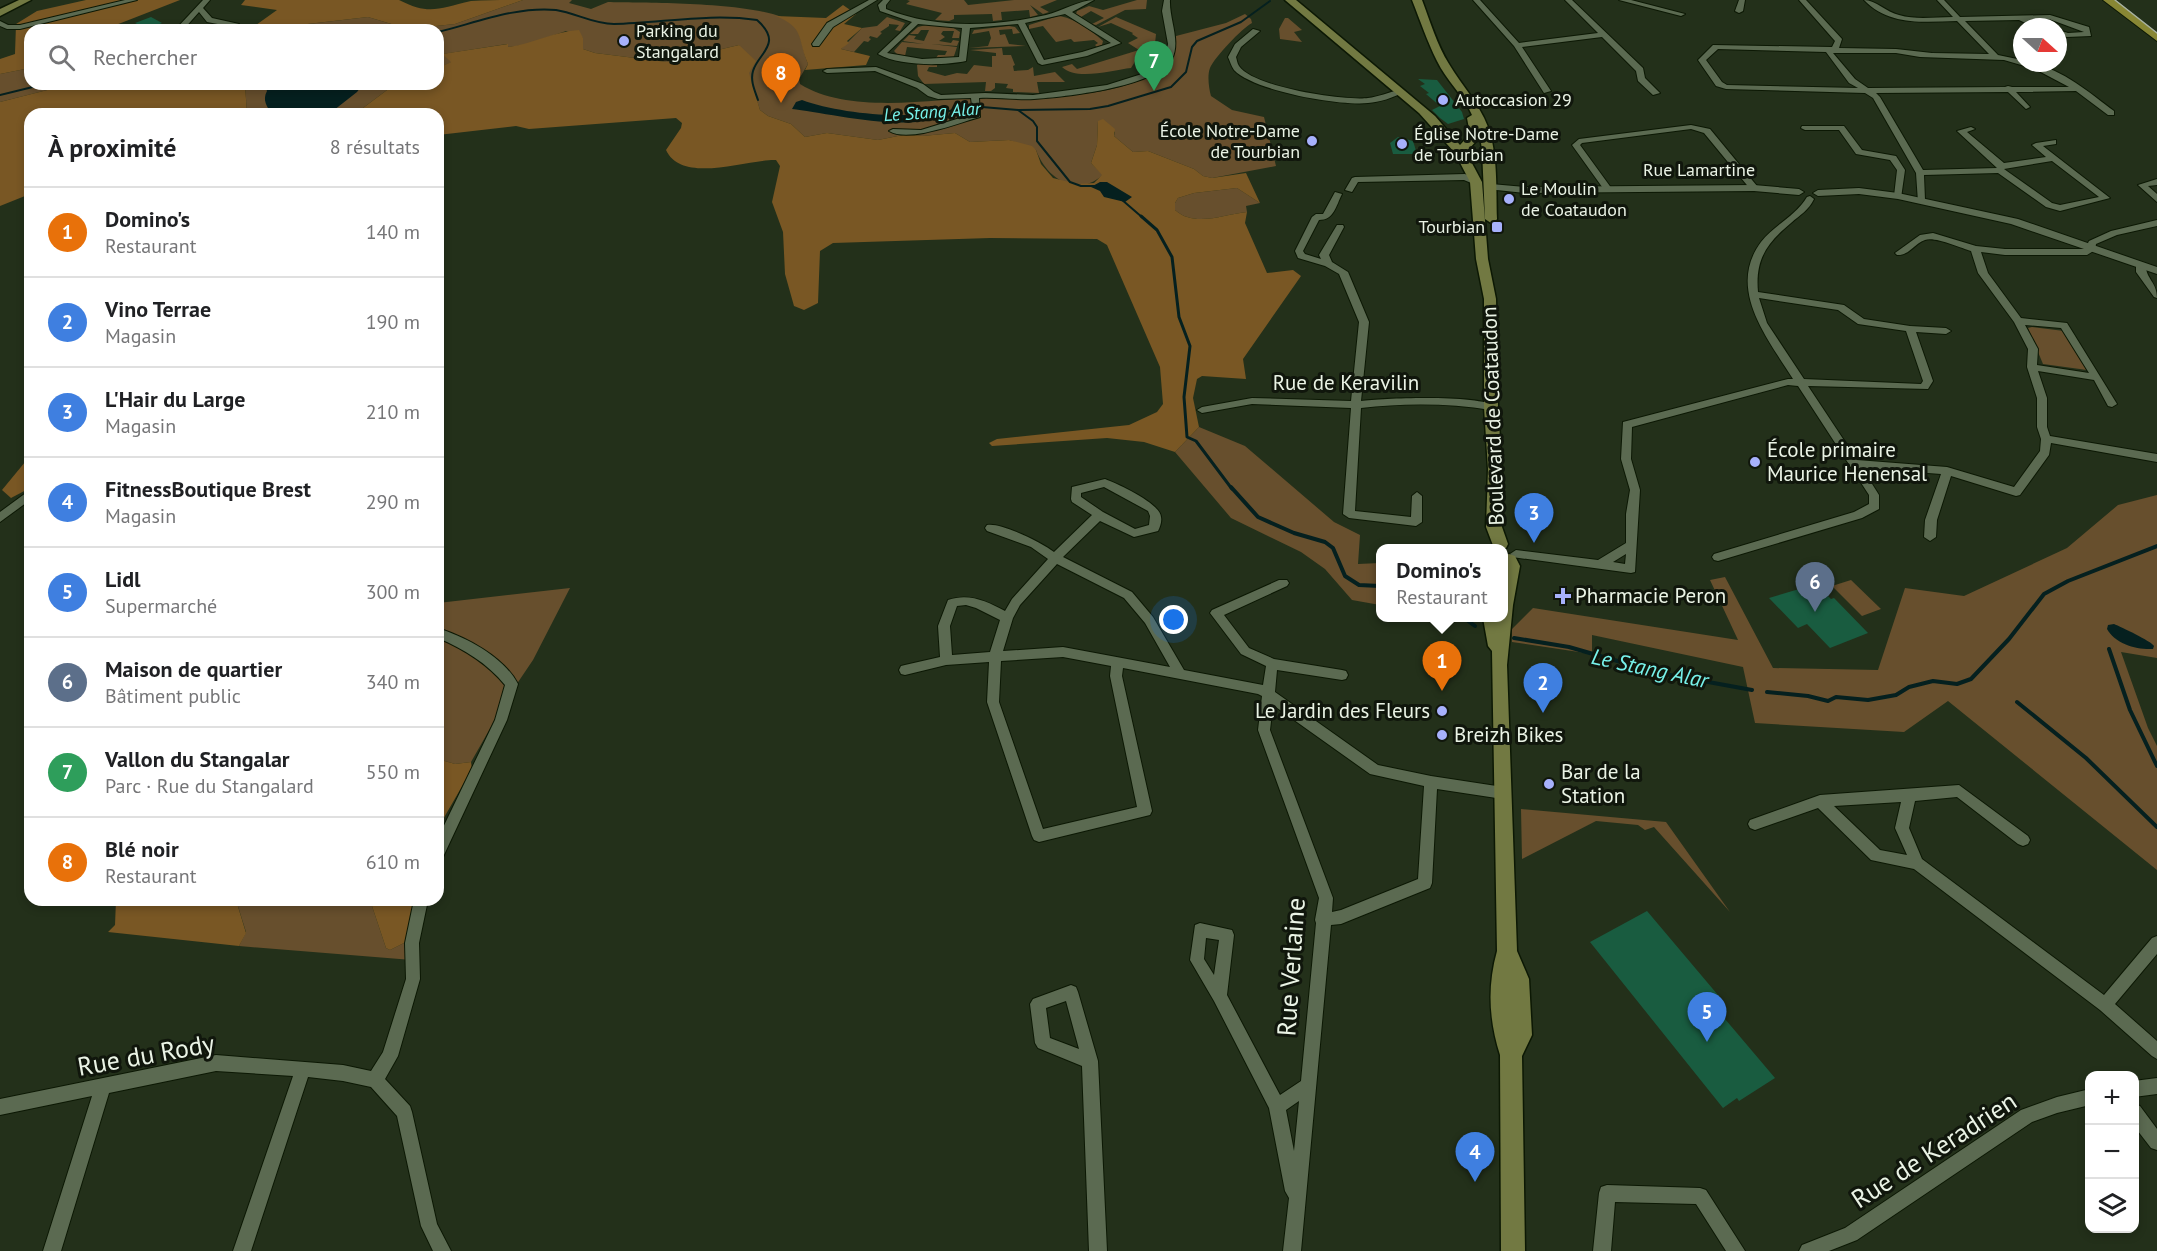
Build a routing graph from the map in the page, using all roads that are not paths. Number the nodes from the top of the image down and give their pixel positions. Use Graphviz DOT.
graph roads {
  1 [pos="15,0"];
  2 [pos="26,0"];
  3 [pos="134,0"];
  4 [pos="207,0"];
  5 [pos="874,0"];
  6 [pos="887,0"];
  7 [pos="1090,0"];
  8 [pos="1167,0"];
  9 [pos="1290,0"];
  10 [pos="1418,0"];
  11 [pos="1476,0"];
  12 [pos="1568,0"];
  13 [pos="1622,0"];
  14 [pos="1653,0"];
  15 [pos="1742,0"];
  16 [pos="1802,0"];
  17 [pos="1867,0"];
  18 [pos="1940,0"];
  19 [pos="2108,0"];
  20 [pos="2123,0"];
  21 [pos="0,7"];
  22 [pos="1658,7"];
  23 [pos="200,9"];
  24 [pos="1739,11"];
  25 [pos="1067,12"];
  26 [pos="0,13"];
  27 [pos="1681,14"];
  28 [pos="2015,17"];
  29 [pos="2053,18"];
  30 [pos="1958,19"];
  31 [pos="917,21"];
  32 [pos="1021,22"];
  33 [pos="0,23"];
  34 [pos="2067,23"];
  35 [pos="33,24"];
  36 [pos="184,24"];
  37 [pos="227,24"];
  38 [pos="24,26"];
  39 [pos="2157,26"];
  40 [pos="966,27"];
  41 [pos="1256,31"];
  42 [pos="1604,35"];
  43 [pos="2067,35"];
  44 [pos="2157,38"];
  45 [pos="816,44"];
  46 [pos="1517,45"];
  47 [pos="1835,48"];
  48 [pos="1995,57"];
  49 [pos="827,71"];
  50 [pos="982,88"];
  51 [pos="2008,88"];
  52 [pos="2078,88"];
  53 [pos="1547,90"];
  54 [pos="1865,90"];
  55 [pos="1400,92"];
  56 [pos="1462,93"];
  57 [pos="1656,93"];
  58 [pos="935,95"];
  59 [pos="976,106"];
  60 [pos="2026,107"];
  61 [pos="1424,113"];
  62 [pos="2111,113"];
  63 [pos="1805,128"];
  64 [pos="1971,129"];
  65 [pos="893,131"];
  66 [pos="1455,135"];
  67 [pos="1475,136"];
  68 [pos="2053,142"];
  69 [pos="1464,149"];
  70 [pos="2054,158"];
  71 [pos="2001,168"];
  72 [pos="1920,173"];
  73 [pos="1485,181"];
  74 [pos="2157,182"];
  75 [pos="1754,188"];
  76 [pos="1608,189"];
  77 [pos="1349,190"];
  78 [pos="1338,194"];
  79 [pos="1814,196"];
  80 [pos="1898,196"];
  81 [pos="2157,199"];
  82 [pos="1921,200"];
  83 [pos="2157,223"];
  84 [pos="1340,227"];
  85 [pos="2092,248"];
  86 [pos="1976,249"];
  87 [pos="1900,254"];
  88 [pos="1328,264"];
  89 [pos="2141,266"];
  90 [pos="2157,271"];
  91 [pos="1752,294"];
  92 [pos="2157,295"];
  93 [pos="2019,321"];
  94 [pos="1910,329"];
  95 [pos="1946,331"];
  96 [pos="2032,367"];
  97 [pos="2097,376"];
  98 [pos="1800,382"];
  99 [pos="2112,404"];
  100 [pos="1356,405"];
  101 [pos="1491,407"];
  102 [pos="1202,410"];
  103 [pos="2046,439"];
  104 [pos="2157,458"];
  105 [pos="1854,464"];
  106 [pos="1947,471"];
  107 [pos="1417,496"];
  108 [pos="24,499"];
  109 [pos="1099,515"];
  110 [pos="0,518"];
  111 [pos="991,528"];
  112 [pos="1930,537"];
  113 [pos="1501,544"];
  114 [pos="1632,545"];
  115 [pos="1508,554"];
  116 [pos="1718,557"];
  117 [pos="1056,558"];
  118 [pos="1508,560"];
  119 [pos="1600,565"];
  120 [pos="1283,583"];
  121 [pos="1508,588"];
  122 [pos="1007,618"];
  123 [pos="1492,622"];
  124 [pos="1503,622"];
  125 [pos="444,635"];
  126 [pos="995,656"];
  127 [pos="945,660"];
  128 [pos="1118,662"];
  129 [pos="1272,664"];
  130 [pos="1499,664"];
  131 [pos="905,670"];
  132 [pos="1180,674"];
  133 [pos="1342,675"];
  134 [pos="1269,697"];
  135 [pos="1431,782"];
  136 [pos="1503,794"];
  137 [pos="1909,796"];
  138 [pos="1820,801"];
  139 [pos="1755,824"];
  140 [pos="444,840"];
  141 [pos="2023,840"];
  142 [pos="1917,862"];
  143 [pos="420,906"];
  144 [pos="1322,920"];
  145 [pos="2157,943"];
  146 [pos="1219,996"];
  147 [pos="2105,1005"];
  148 [pos="2157,1051"];
  149 [pos="1090,1061"];
  150 [pos="303,1068"];
  151 [pos="375,1080"];
  152 [pos="1308,1085"];
  153 [pos="103,1086"];
  154 [pos="2157,1086"];
  155 [pos="2139,1088"];
  156 [pos="2085,1098"];
  157 [pos="1277,1106"];
  158 [pos="0,1107"];
  159 [pos="2139,1119"];
  160 [pos="2157,1142"];
  161 [pos="1296,1207"];
  162 [pos="52,1251"];
  163 [pos="242,1251"];
  164 [pos="442,1251"];
  165 [pos="1098,1251"];
  166 [pos="1292,1251"];
  167 [pos="1513,1251"];
  168 [pos="1602,1251"];
  169 [pos="1736,1251"];
  170 [pos="1808,1251"];
  1 -- 21 [label="main road"];
  2 -- 26 [label="main road"];
  3 -- 35 [label="street"];
  4 -- 23 [label="street"];
  5 -- 45 [label="street"];
  6 -- 31 [label="street"];
  7 -- 25 [label="street"];
  8 -- 59 [label="street"];
  9 -- 55 [label="main road"];
  10 -- 56 [label="main road"];
  11 -- 46 [label="street"];
  12 -- 42 [label="street"];
  13 -- 22 [label="street"];
  14 -- 22 [label="street"];
  15 -- 24 [label="street"];
  16 -- 47 [label="street"];
  17 -- 30 [label="street"];
  18 -- 30 [label="street"];
  19 -- 44 [label="main road"];
  20 -- 39 [label="main road"];
  22 -- 27 [label="street"];
  23 -- 36 [label="street"];
  23 -- 37 [label="street"];
  25 -- 32 [label="street"];
  25 -- 32 [label="street"];
  28 -- 29 [label="street"];
  28 -- 30 [label="street"];
  30 -- 48 [label="street"];
  31 -- 40 [label="street"];
  31 -- 40 [label="street"];
  32 -- 40 [label="street"];
  33 -- 38 [label="street"];
  34 -- 43 [label="street"];
  41 -- 55 [label="street"];
  42 -- 46 [label="street"];
  42 -- 57 [label="street"];
  46 -- 53 [label="street"];
  47 -- 48 [label="street"];
  47 -- 54 [label="street"];
  47 -- 54 [label="street"];
  48 -- 52 [label="street"];
  49 -- 58 [label="street"];
  50 -- 58 [label="street"];
  51 -- 52 [label="street"];
  51 -- 54 [label="street"];
  51 -- 60 [label="street"];
  52 -- 62 [label="street"];
  54 -- 72 [label="street"];
  55 -- 61 [label="main road"];
  56 -- 67 [label="main road"];
  56 -- 73 [label="main road, Boulevard de Coataudon"];
  58 -- 59 [label="street"];
  59 -- 65 [label="street"];
  61 -- 66 [label="main road"];
  61 -- 69 [label="main road"];
  63 -- 80 [label="street"];
  64 -- 71 [label="street"];
  66 -- 67 [label="main road"];
  66 -- 69 [label="main road"];
  67 -- 69 [label="main road"];
  68 -- 70 [label="street"];
  69 -- 73 [label="main road"];
  70 -- 71 [label="street"];
  70 -- 71 [label="street"];
  71 -- 72 [label="street"];
  72 -- 82 [label="street"];
  73 -- 76 [label="street, Rue Lamartine"];
  73 -- 77 [label="street"];
  73 -- 101 [label="main road, Boulevard de Coataudon"];
  74 -- 81 [label="street"];
  75 -- 76 [label="street, Rue Lamartine"];
  75 -- 76 [label="street"];
  75 -- 79 [label="street, Rue Lamartine"];
  78 -- 88 [label="street"];
  79 -- 80 [label="street"];
  79 -- 91 [label="street"];
  80 -- 82 [label="street"];
  82 -- 85 [label="street"];
  83 -- 85 [label="street"];
  84 -- 88 [label="street"];
  85 -- 86 [label="street"];
  85 -- 89 [label="street"];
  86 -- 87 [label="street"];
  86 -- 93 [label="street"];
  88 -- 100 [label="street"];
  89 -- 90 [label="street"];
  89 -- 92 [label="street"];
  91 -- 94 [label="street"];
  91 -- 98 [label="street"];
  93 -- 96 [label="street"];
  93 -- 97 [label="street"];
  94 -- 95 [label="street"];
  94 -- 98 [label="street"];
  96 -- 97 [label="street"];
  96 -- 103 [label="street"];
  97 -- 99 [label="street"];
  98 -- 105 [label="street"];
  98 -- 114 [label="street"];
  100 -- 101 [label="street, Rue de Keravilin"];
  100 -- 102 [label="street, Rue de Keravilin"];
  100 -- 107 [label="street"];
  101 -- 113 [label="main road, Boulevard de Coataudon"];
  103 -- 104 [label="street"];
  103 -- 106 [label="street"];
  105 -- 106 [label="street"];
  105 -- 116 [label="street"];
  106 -- 112 [label="street"];
  108 -- 110 [label="street"];
  109 -- 109 [label="street"];
  109 -- 117 [label="street"];
  111 -- 117 [label="street"];
  114 -- 119 [label="street"];
  114 -- 119 [label="street"];
  115 -- 119 [label="street"];
  117 -- 122 [label="street"];
  117 -- 132 [label="street"];
  118 -- 121 [label="main road, Boulevard de Coataudon"];
  120 -- 129 [label="street"];
  122 -- 126 [label="street"];
  122 -- 127 [label="street"];
  123 -- 130 [label="main road, Boulevard de Coataudon"];
  124 -- 130 [label="main road, Boulevard de Coataudon"];
  125 -- 140 [label="street"];
  126 -- 127 [label="street"];
  126 -- 128 [label="street"];
  126 -- 128 [label="street"];
  127 -- 131 [label="street"];
  128 -- 132 [label="street"];
  129 -- 133 [label="street"];
  129 -- 134 [label="street, Rue Verlaine"];
  130 -- 136 [label="main road, Boulevard de Coataudon"];
  132 -- 134 [label="street"];
  134 -- 135 [label="street"];
  134 -- 144 [label="street, Rue Verlaine"];
  135 -- 136 [label="street"];
  135 -- 144 [label="street"];
  136 -- 167 [label="main road, Boulevard de Coataudon"];
  137 -- 138 [label="street"];
  137 -- 141 [label="street"];
  137 -- 142 [label="street"];
  138 -- 139 [label="street"];
  138 -- 142 [label="street"];
  142 -- 147 [label="street"];
  143 -- 151 [label="street"];
  144 -- 152 [label="street, Rue Verlaine"];
  145 -- 147 [label="street"];
  146 -- 157 [label="street"];
  147 -- 148 [label="street"];
  149 -- 149 [label="street"];
  149 -- 165 [label="street"];
  150 -- 151 [label="street, Rue du Rody"];
  150 -- 153 [label="street, Rue du Rody"];
  150 -- 163 [label="street"];
  151 -- 164 [label="street"];
  152 -- 157 [label="street"];
  152 -- 161 [label="street, Rue Verlaine"];
  153 -- 158 [label="street, Rue du Rody"];
  153 -- 162 [label="street"];
  154 -- 155 [label="street"];
  156 -- 170 [label="street, Rue de Keradrien"];
  157 -- 161 [label="street"];
  159 -- 160 [label="street"];
  161 -- 166 [label="street, Rue Verlaine"];
  168 -- 169 [label="street"];
}
